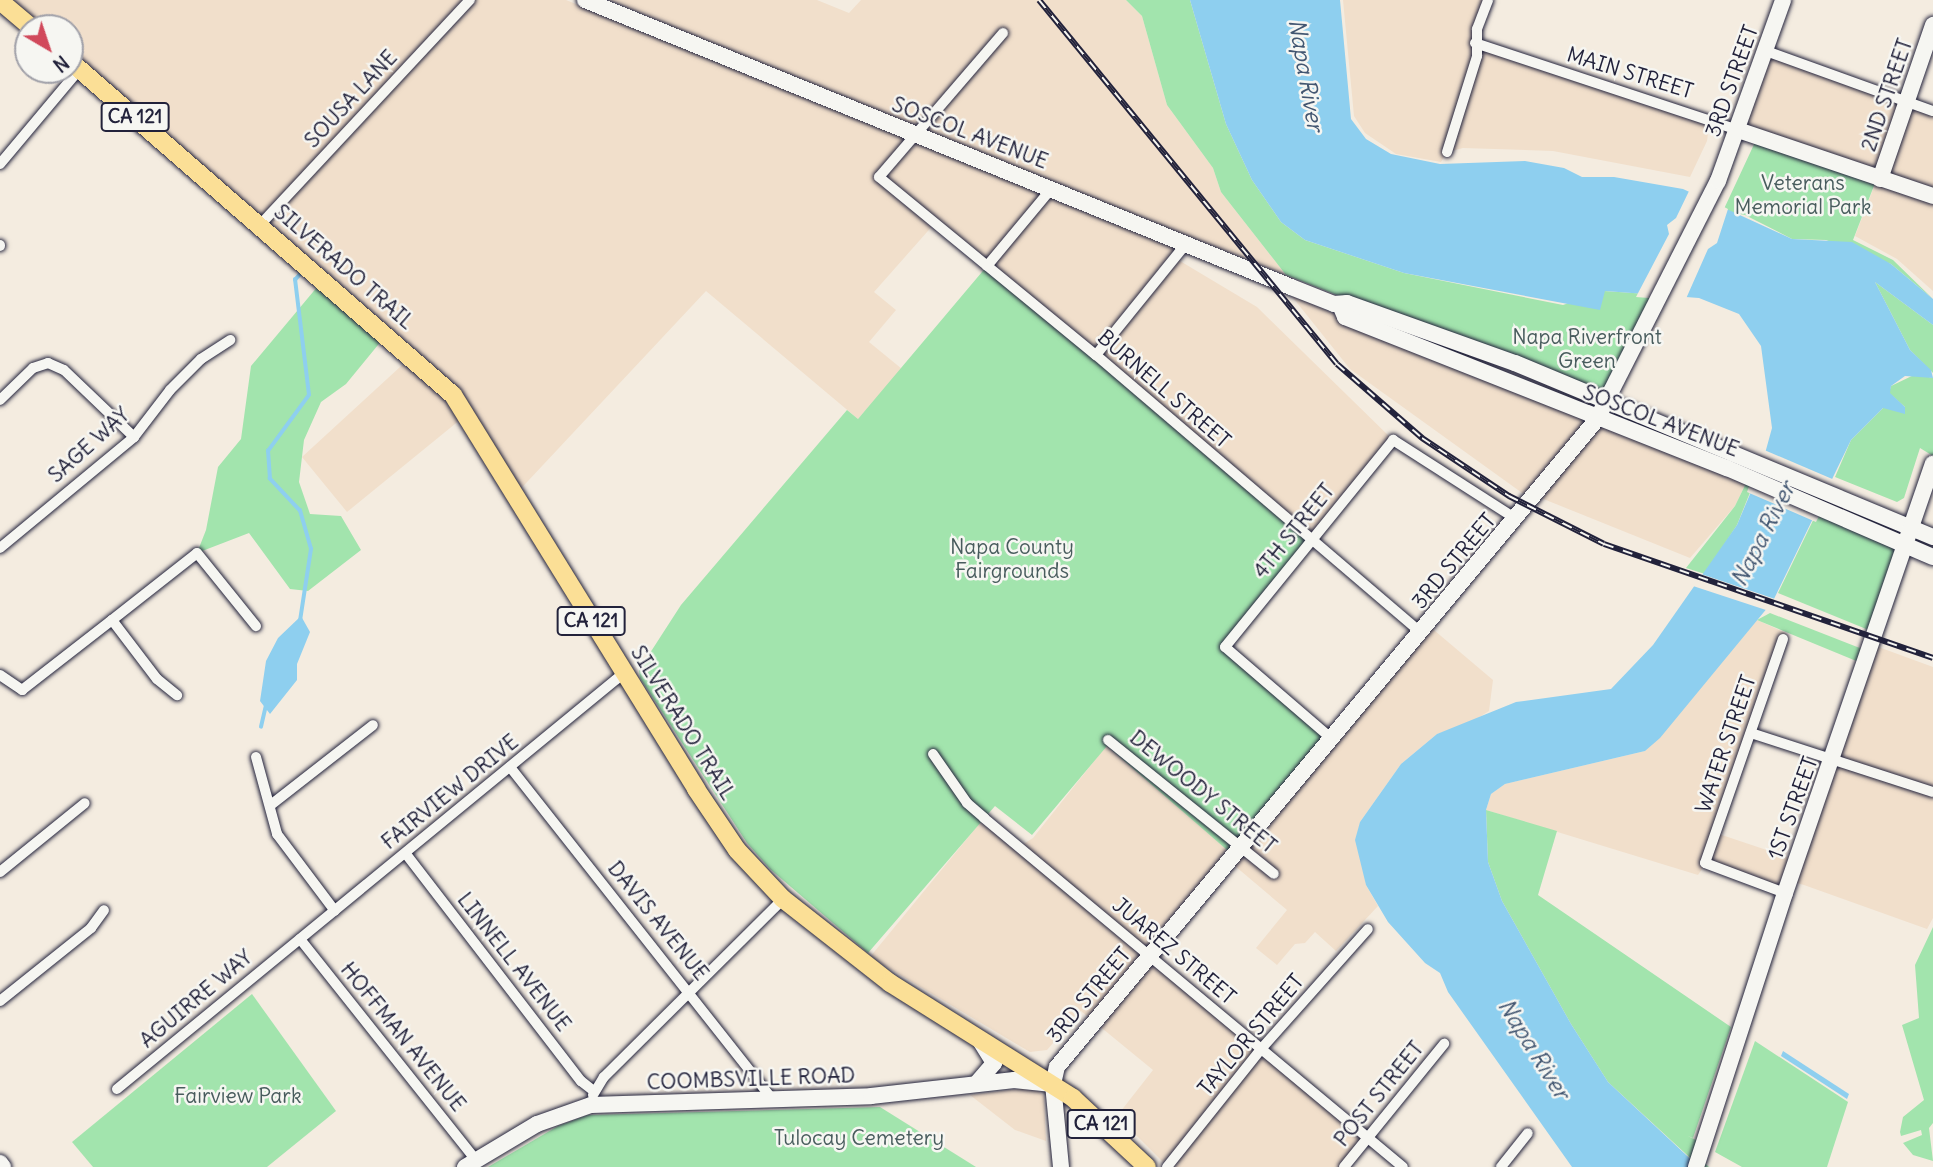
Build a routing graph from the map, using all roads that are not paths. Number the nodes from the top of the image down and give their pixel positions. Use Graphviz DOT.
graph roads {
  1 [pos="470,0"];
  2 [pos="585,0"];
  3 [pos="1488,0"];
  4 [pos="1783,0"];
  5 [pos="0,1"];
  6 [pos="15,14"];
  7 [pos="1933,26"];
  8 [pos="1003,33"];
  9 [pos="1475,43"];
  10 [pos="1766,51"];
  11 [pos="84,74"];
  12 [pos="61,84"];
  13 [pos="1908,101"];
  14 [pos="1933,111"];
  15 [pos="1738,130"];
  16 [pos="915,136"];
  17 [pos="1447,152"];
  18 [pos="0,164"];
  19 [pos="1880,178"];
  20 [pos="1052,188"];
  21 [pos="1933,197"];
  22 [pos="260,225"];
  23 [pos="1186,244"];
  24 [pos="987,266"];
  25 [pos="1340,305"];
  26 [pos="230,340"];
  27 [pos="1096,355"];
  28 [pos="0,400"];
  29 [pos="1608,401"];
  30 [pos="1597,419"];
  31 [pos="134,437"];
  32 [pos="1933,464"];
  33 [pos="1516,519"];
  34 [pos="1912,528"];
  35 [pos="1933,537"];
  36 [pos="1311,541"];
  37 [pos="1906,545"];
  38 [pos="0,548"];
  39 [pos="1933,557"];
  40 [pos="112,620"];
  41 [pos="256,626"];
  42 [pos="1421,633"];
  43 [pos="1783,639"];
  44 [pos="624,673"];
  45 [pos="0,675"];
  46 [pos="177,695"];
  47 [pos="373,725"];
  48 [pos="1751,733"];
  49 [pos="1332,739"];
  50 [pos="1108,740"];
  51 [pos="933,754"];
  52 [pos="256,757"];
  53 [pos="1833,759"];
  54 [pos="510,767"];
  55 [pos="1933,792"];
  56 [pos="85,803"];
  57 [pos="272,804"];
  58 [pos="1241,848"];
  59 [pos="406,854"];
  60 [pos="0,872"];
  61 [pos="1274,874"];
  62 [pos="1785,893"];
  63 [pos="783,899"];
  64 [pos="104,910"];
  65 [pos="335,911"];
  66 [pos="1368,929"];
  67 [pos="300,939"];
  68 [pos="1149,955"];
  69 [pos="691,993"];
  70 [pos="0,1000"];
  71 [pos="977,1038"];
  72 [pos="1444,1044"];
  73 [pos="1262,1048"];
  74 [pos="976,1084"];
  75 [pos="1053,1084"];
  76 [pos="117,1088"];
  77 [pos="592,1098"];
  78 [pos="773,1100"];
  79 [pos="1528,1133"];
  80 [pos="1368,1138"];
  81 [pos="0,1163"];
  82 [pos="470,1163"];
  83 [pos="1697,1165"];
  84 [pos="3,1167"];
  85 [pos="1061,1167"];
  86 [pos="1147,1167"];
  87 [pos="1167,1167"];
  88 [pos="1344,1167"];
  89 [pos="1403,1167"];
  90 [pos="1501,1167"];
  1 -- 22 [label="street, SOUSA LANE"];
  2 -- 16 [label="main road, SOSCOL AVENUE"];
  3 -- 9 [label="street"];
  4 -- 10 [label="main road, 3RD STREET"];
  5 -- 6 [label="main road"];
  7 -- 13 [label="main road, 2ND STREET"];
  8 -- 16 [label="street"];
  9 -- 15 [label="street, MAIN STREET"];
  9 -- 17 [label="street"];
  10 -- 13 [label="street"];
  10 -- 15 [label="main road, 3RD STREET"];
  11 -- 22 [label="main road, SILVERADO TRAIL / CA 121"];
  12 -- 18 [label="street"];
  13 -- 14 [label="street"];
  13 -- 19 [label="main road, 2ND STREET"];
  15 -- 19 [label="main road, MAIN STREET"];
  15 -- 29 [label="main road, 3RD STREET"];
  16 -- 20 [label="main road, SOSCOL AVENUE"];
  16 -- 24 [label="street, BURNELL STREET"];
  19 -- 21 [label="main road, MAIN STREET"];
  20 -- 23 [label="main road, SOSCOL AVENUE"];
  20 -- 24 [label="street"];
  22 -- 44 [label="main road, SILVERADO TRAIL / CA 121"];
  23 -- 25 [label="main road, SOSCOL AVENUE"];
  23 -- 27 [label="street"];
  24 -- 27 [label="street, BURNELL STREET"];
  25 -- 29 [label="main road, SOSCOL AVENUE"];
  25 -- 30 [label="main road, SOSCOL AVENUE"];
  26 -- 31 [label="street, SAGE WAY"];
  27 -- 36 [label="street, BURNELL STREET"];
  28 -- 31 [label="street"];
  29 -- 30 [label="main road, 3RD STREET"];
  29 -- 34 [label="main road, SOSCOL AVENUE"];
  30 -- 33 [label="main road, 3RD STREET"];
  30 -- 37 [label="main road, SOSCOL AVENUE"];
  31 -- 38 [label="street, SAGE WAY"];
  32 -- 34 [label="main road, 1ST STREET"];
  33 -- 36 [label="street, 4TH STREET"];
  33 -- 42 [label="main road, 3RD STREET"];
  34 -- 35 [label="main road, SOSCOL AVENUE"];
  34 -- 37 [label="main road, 1ST STREET"];
  36 -- 42 [label="street, BURNELL STREET"];
  36 -- 49 [label="street, 4TH STREET"];
  37 -- 39 [label="main road, SOSCOL AVENUE"];
  37 -- 53 [label="main road, 1ST STREET"];
  40 -- 41 [label="street"];
  40 -- 45 [label="street"];
  40 -- 46 [label="street"];
  42 -- 49 [label="main road, 3RD STREET"];
  43 -- 48 [label="street, WATER STREET"];
  44 -- 54 [label="street, FAIRVIEW DRIVE"];
  44 -- 63 [label="main road, SILVERADO TRAIL / CA 121"];
  47 -- 57 [label="street"];
  48 -- 53 [label="street"];
  48 -- 62 [label="street, WATER STREET"];
  49 -- 58 [label="main road, 3RD STREET"];
  50 -- 58 [label="street, DEWOODY STREET"];
  51 -- 68 [label="street, JUAREZ STREET"];
  52 -- 57 [label="street"];
  53 -- 55 [label="street"];
  53 -- 62 [label="main road, 1ST STREET"];
  54 -- 59 [label="street, FAIRVIEW DRIVE"];
  54 -- 69 [label="street, DAVIS AVENUE"];
  56 -- 60 [label="street"];
  57 -- 65 [label="street"];
  58 -- 61 [label="street, DEWOODY STREET"];
  58 -- 68 [label="main road, 3RD STREET"];
  59 -- 65 [label="street, FAIRVIEW DRIVE"];
  59 -- 77 [label="street, LINNELL AVENUE"];
  62 -- 83 [label="main road, 1ST STREET"];
  63 -- 69 [label="street"];
  63 -- 71 [label="main road, SILVERADO TRAIL / CA 121"];
  64 -- 70 [label="street"];
  65 -- 67 [label="street, FAIRVIEW DRIVE"];
  66 -- 73 [label="street, TAYLOR STREET"];
  67 -- 76 [label="street, AGUIRRE WAY"];
  67 -- 82 [label="street, HOFFMAN AVENUE"];
  68 -- 73 [label="street, JUAREZ STREET"];
  68 -- 75 [label="main road, 3RD STREET"];
  69 -- 77 [label="street"];
  69 -- 78 [label="street, DAVIS AVENUE"];
  71 -- 74 [label="main road"];
  71 -- 75 [label="main road, SILVERADO TRAIL / CA 121"];
  72 -- 80 [label="street, POST STREET"];
  73 -- 80 [label="street, JUAREZ STREET"];
  73 -- 87 [label="street, TAYLOR STREET"];
  74 -- 75 [label="main road, COOMBSVILLE ROAD"];
  74 -- 78 [label="main road, COOMBSVILLE ROAD"];
  75 -- 85 [label="main road"];
  75 -- 86 [label="main road, SILVERADO TRAIL / CA 121"];
  77 -- 78 [label="main road, COOMBSVILLE ROAD"];
  77 -- 82 [label="main road, COOMBSVILLE ROAD"];
  79 -- 90 [label="street"];
  80 -- 88 [label="street, POST STREET"];
  80 -- 89 [label="street, JUAREZ STREET"];
  81 -- 84 [label="main road"];
}
